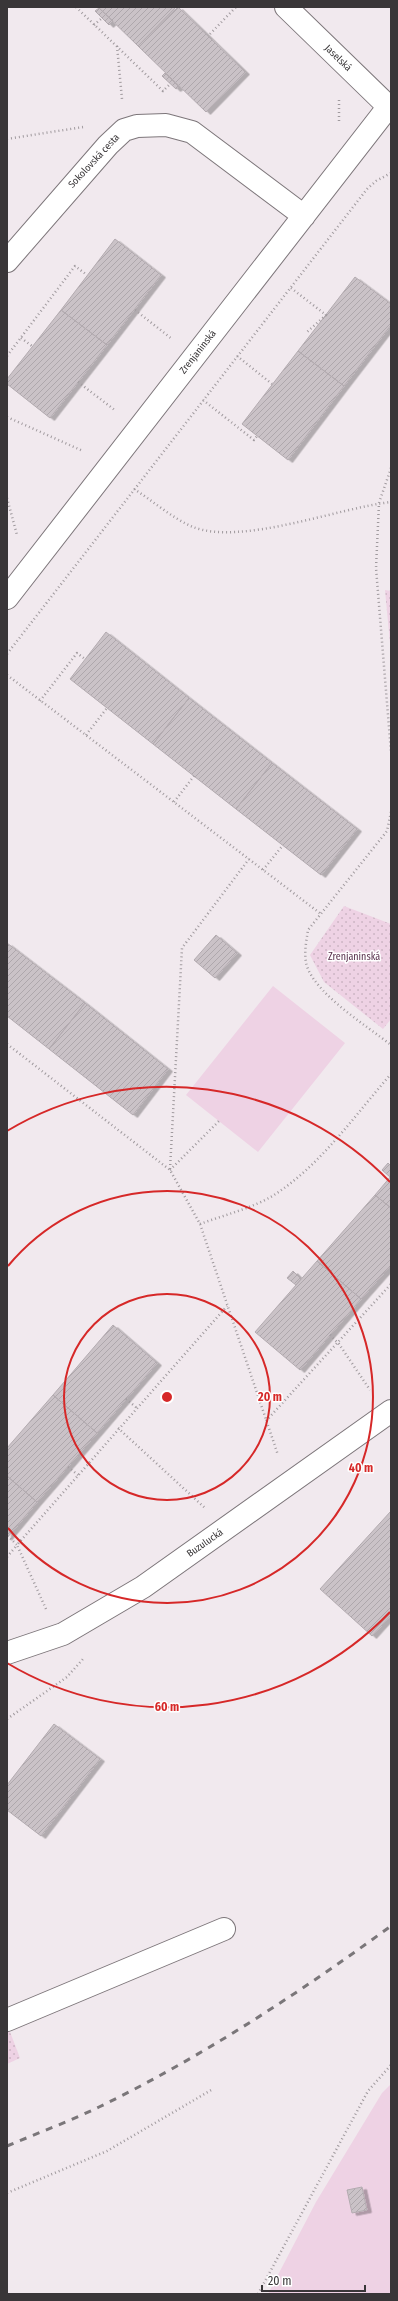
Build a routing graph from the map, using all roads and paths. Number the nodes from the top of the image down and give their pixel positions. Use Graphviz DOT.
graph roads {
  1 [pos="76,7"];
  2 [pos="236,7"];
  3 [pos="286,7"];
  4 [pos="102,18"];
  5 [pos="94,25"];
  6 [pos="210,34"];
  7 [pos="116,46"];
  8 [pos="170,84"];
  9 [pos="336,94"];
  10 [pos="122,100"];
  11 [pos="390,107"];
  12 [pos="339,123"];
  13 [pos="88,127"];
  14 [pos="7,139"];
  15 [pos="348,158"];
  16 [pos="391,173"];
  17 [pos="376,181"];
  18 [pos="304,216"];
  19 [pos="7,261"];
  20 [pos="87,275"];
  21 [pos="291,288"];
  22 [pos="135,310"];
  23 [pos="307,332"];
  24 [pos="21,338"];
  25 [pos="177,343"];
  26 [pos="32,346"];
  27 [pos="7,356"];
  28 [pos="237,356"];
  29 [pos="78,382"];
  30 [pos="272,384"];
  31 [pos="203,400"];
  32 [pos="121,415"];
  33 [pos="7,417"];
  34 [pos="257,436"];
  35 [pos="90,454"];
  36 [pos="391,468"];
  37 [pos="134,488"];
  38 [pos="7,498"];
  39 [pos="391,502"];
  40 [pos="379,503"];
  41 [pos="18,539"];
  42 [pos="7,598"];
  43 [pos="7,654"];
  44 [pos="85,659"];
  45 [pos="7,675"];
  46 [pos="40,701"];
  47 [pos="107,708"];
  48 [pos="86,735"];
  49 [pos="391,752"];
  50 [pos="194,776"];
  51 [pos="174,802"];
  52 [pos="391,812"];
  53 [pos="283,845"];
  54 [pos="249,859"];
  55 [pos="263,870"];
  56 [pos="320,914"];
  57 [pos="7,1044"];
  58 [pos="391,1045"];
  59 [pos="391,1074"];
  60 [pos="219,1121"];
  61 [pos="170,1170"];
  62 [pos="200,1224"];
  63 [pos="391,1284"];
  64 [pos="228,1305"];
  65 [pos="330,1336"];
  66 [pos="339,1344"];
  67 [pos="374,1396"];
  68 [pos="126,1399"];
  69 [pos="137,1408"];
  70 [pos="391,1411"];
  71 [pos="266,1421"];
  72 [pos="118,1428"];
  73 [pos="280,1463"];
  74 [pos="68,1467"];
  75 [pos="78,1475"];
  76 [pos="209,1511"];
  77 [pos="8,1536"];
  78 [pos="17,1545"];
  79 [pos="7,1557"];
  80 [pos="47,1613"];
  81 [pos="7,1653"];
  82 [pos="224,1929"];
  83 [pos="7,2020"];
  84 [pos="391,2065"];
  85 [pos="213,2088"];
  86 [pos="7,2193"];
  87 [pos="258,2294"];
  1 -- 5 [label="path"];
  2 -- 6 [label="path"];
  3 -- 11 [label="street, Jaselská"];
  4 -- 5 [label="path"];
  5 -- 7 [label="path"];
  7 -- 8 [label="path"];
  7 -- 10 [label="path"];
  9 -- 12 [label="path"];
  11 -- 15 [label="street, Zrenjaninská"];
  13 -- 14 [label="path"];
  15 -- 17 [label="path"];
  15 -- 18 [label="street, Zrenjaninská"];
  16 -- 17 [label="path"];
  17 -- 21 [label="path"];
  18 -- 19 [label="street, Sokolovská cesta"];
  18 -- 42 [label="street, Zrenjaninská"];
  20 -- 24 [label="path"];
  21 -- 23 [label="path"];
  21 -- 28 [label="path"];
  22 -- 25 [label="path"];
  24 -- 26 [label="path"];
  24 -- 27 [label="path"];
  28 -- 30 [label="path"];
  28 -- 31 [label="path"];
  29 -- 32 [label="path"];
  31 -- 34 [label="path"];
  31 -- 37 [label="path"];
  33 -- 35 [label="path"];
  36 -- 40 [label="path"];
  37 -- 40 [label="path"];
  37 -- 43 [label="path"];
  38 -- 41 [label="path"];
  39 -- 40 [label="path"];
  40 -- 49 [label="path"];
  44 -- 46 [label="path"];
  45 -- 46 [label="path"];
  46 -- 48 [label="path"];
  47 -- 48 [label="path"];
  48 -- 51 [label="path"];
  50 -- 51 [label="path"];
  51 -- 54 [label="path"];
  52 -- 56 [label="path"];
  53 -- 55 [label="path"];
  54 -- 55 [label="path"];
  54 -- 61 [label="path"];
  55 -- 56 [label="path"];
  56 -- 58 [label="path"];
  57 -- 61 [label="path"];
  59 -- 62 [label="path"];
  60 -- 61 [label="path"];
  61 -- 62 [label="path"];
  62 -- 64 [label="path"];
  63 -- 66 [label="path"];
  64 -- 69 [label="path"];
  64 -- 71 [label="path"];
  65 -- 66 [label="path"];
  66 -- 67 [label="path"];
  66 -- 71 [label="path"];
  68 -- 69 [label="path"];
  69 -- 72 [label="path"];
  70 -- 81 [label="street, Buzulucká"];
  71 -- 73 [label="path"];
  72 -- 75 [label="path"];
  72 -- 76 [label="path"];
  74 -- 75 [label="path"];
  75 -- 78 [label="path"];
  77 -- 78 [label="path"];
  78 -- 79 [label="path"];
  78 -- 80 [label="path"];
  82 -- 83 [label="street"];
  84 -- 87 [label="path"];
  85 -- 86 [label="path"];
}
